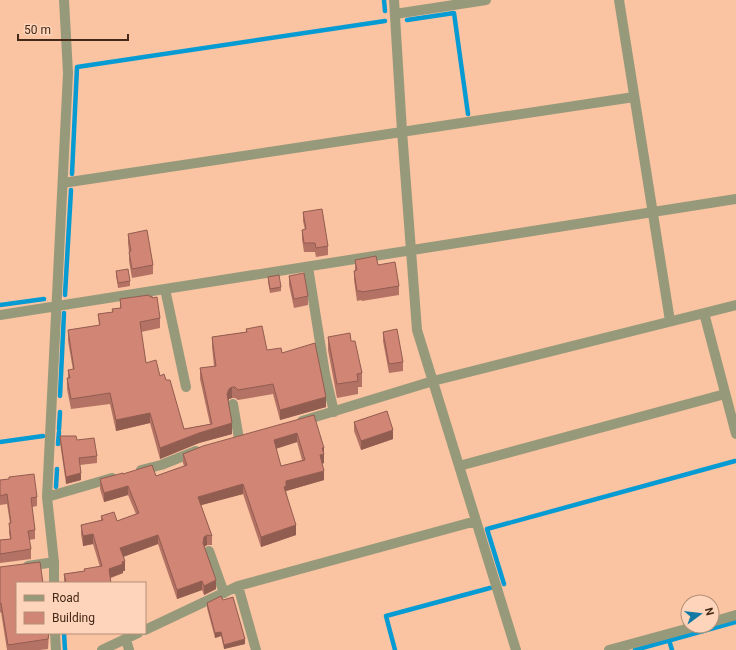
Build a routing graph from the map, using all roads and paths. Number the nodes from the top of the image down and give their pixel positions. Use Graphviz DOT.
graph roads {
  1 [pos="64,0"];
  2 [pos="394,0"];
  3 [pos="486,0"];
  4 [pos="620,0"];
  5 [pos="395,14"];
  6 [pos="634,97"];
  7 [pos="402,131"];
  8 [pos="63,183"];
  9 [pos="736,199"];
  10 [pos="653,212"];
  11 [pos="410,250"];
  12 [pos="308,267"];
  13 [pos="165,289"];
  14 [pos="736,305"];
  15 [pos="56,307"];
  16 [pos="704,313"];
  17 [pos="0,315"];
  18 [pos="670,321"];
  19 [pos="433,381"];
  20 [pos="186,387"];
  21 [pos="725,394"];
  22 [pos="234,404"];
  23 [pos="334,412"];
  24 [pos="290,424"];
  25 [pos="736,434"];
  26 [pos="226,442"];
  27 [pos="207,448"];
  28 [pos="459,466"];
  29 [pos="47,497"];
  30 [pos="476,521"];
  31 [pos="209,551"];
  32 [pos="54,562"];
  33 [pos="15,568"];
  34 [pos="54,582"];
  35 [pos="238,586"];
  36 [pos="224,593"];
  37 [pos="736,615"];
  38 [pos="720,620"];
  39 [pos="146,630"];
  40 [pos="680,631"];
  41 [pos="55,634"];
  42 [pos="136,634"];
  43 [pos="126,639"];
  44 [pos="56,650"];
  45 [pos="102,650"];
  46 [pos="129,650"];
  47 [pos="256,650"];
  48 [pos="516,650"];
  49 [pos="609,650"];
  1 -- 8 [label="street"];
  2 -- 5 [label="street"];
  3 -- 5 [label="street"];
  4 -- 6 [label="street"];
  5 -- 7 [label="street"];
  6 -- 7 [label="street"];
  6 -- 10 [label="street"];
  7 -- 8 [label="street"];
  7 -- 11 [label="street"];
  8 -- 15 [label="street"];
  9 -- 10 [label="street"];
  10 -- 11 [label="street"];
  10 -- 18 [label="street"];
  11 -- 12 [label="street"];
  11 -- 19 [label="street"];
  12 -- 13 [label="street"];
  12 -- 23 [label="street"];
  13 -- 15 [label="street"];
  13 -- 20 [label="street"];
  14 -- 16 [label="street"];
  15 -- 17 [label="street"];
  15 -- 29 [label="street"];
  16 -- 18 [label="street"];
  16 -- 21 [label="street"];
  18 -- 19 [label="street"];
  19 -- 23 [label="street"];
  19 -- 28 [label="street"];
  21 -- 25 [label="street"];
  21 -- 28 [label="street"];
  22 -- 26 [label="street"];
  23 -- 24 [label="street"];
  27 -- 29 [label="street"];
  28 -- 30 [label="street"];
  29 -- 32 [label="street"];
  30 -- 35 [label="street"];
  30 -- 48 [label="street"];
  31 -- 36 [label="street"];
  32 -- 33 [label="street"];
  32 -- 34 [label="street"];
  35 -- 36 [label="street"];
  35 -- 47 [label="street"];
  36 -- 39 [label="street"];
  37 -- 38 [label="street"];
  40 -- 49 [label="street"];
  41 -- 44 [label="street"];
  42 -- 43 [label="street"];
  43 -- 45 [label="street"];
  43 -- 46 [label="street"];
}
